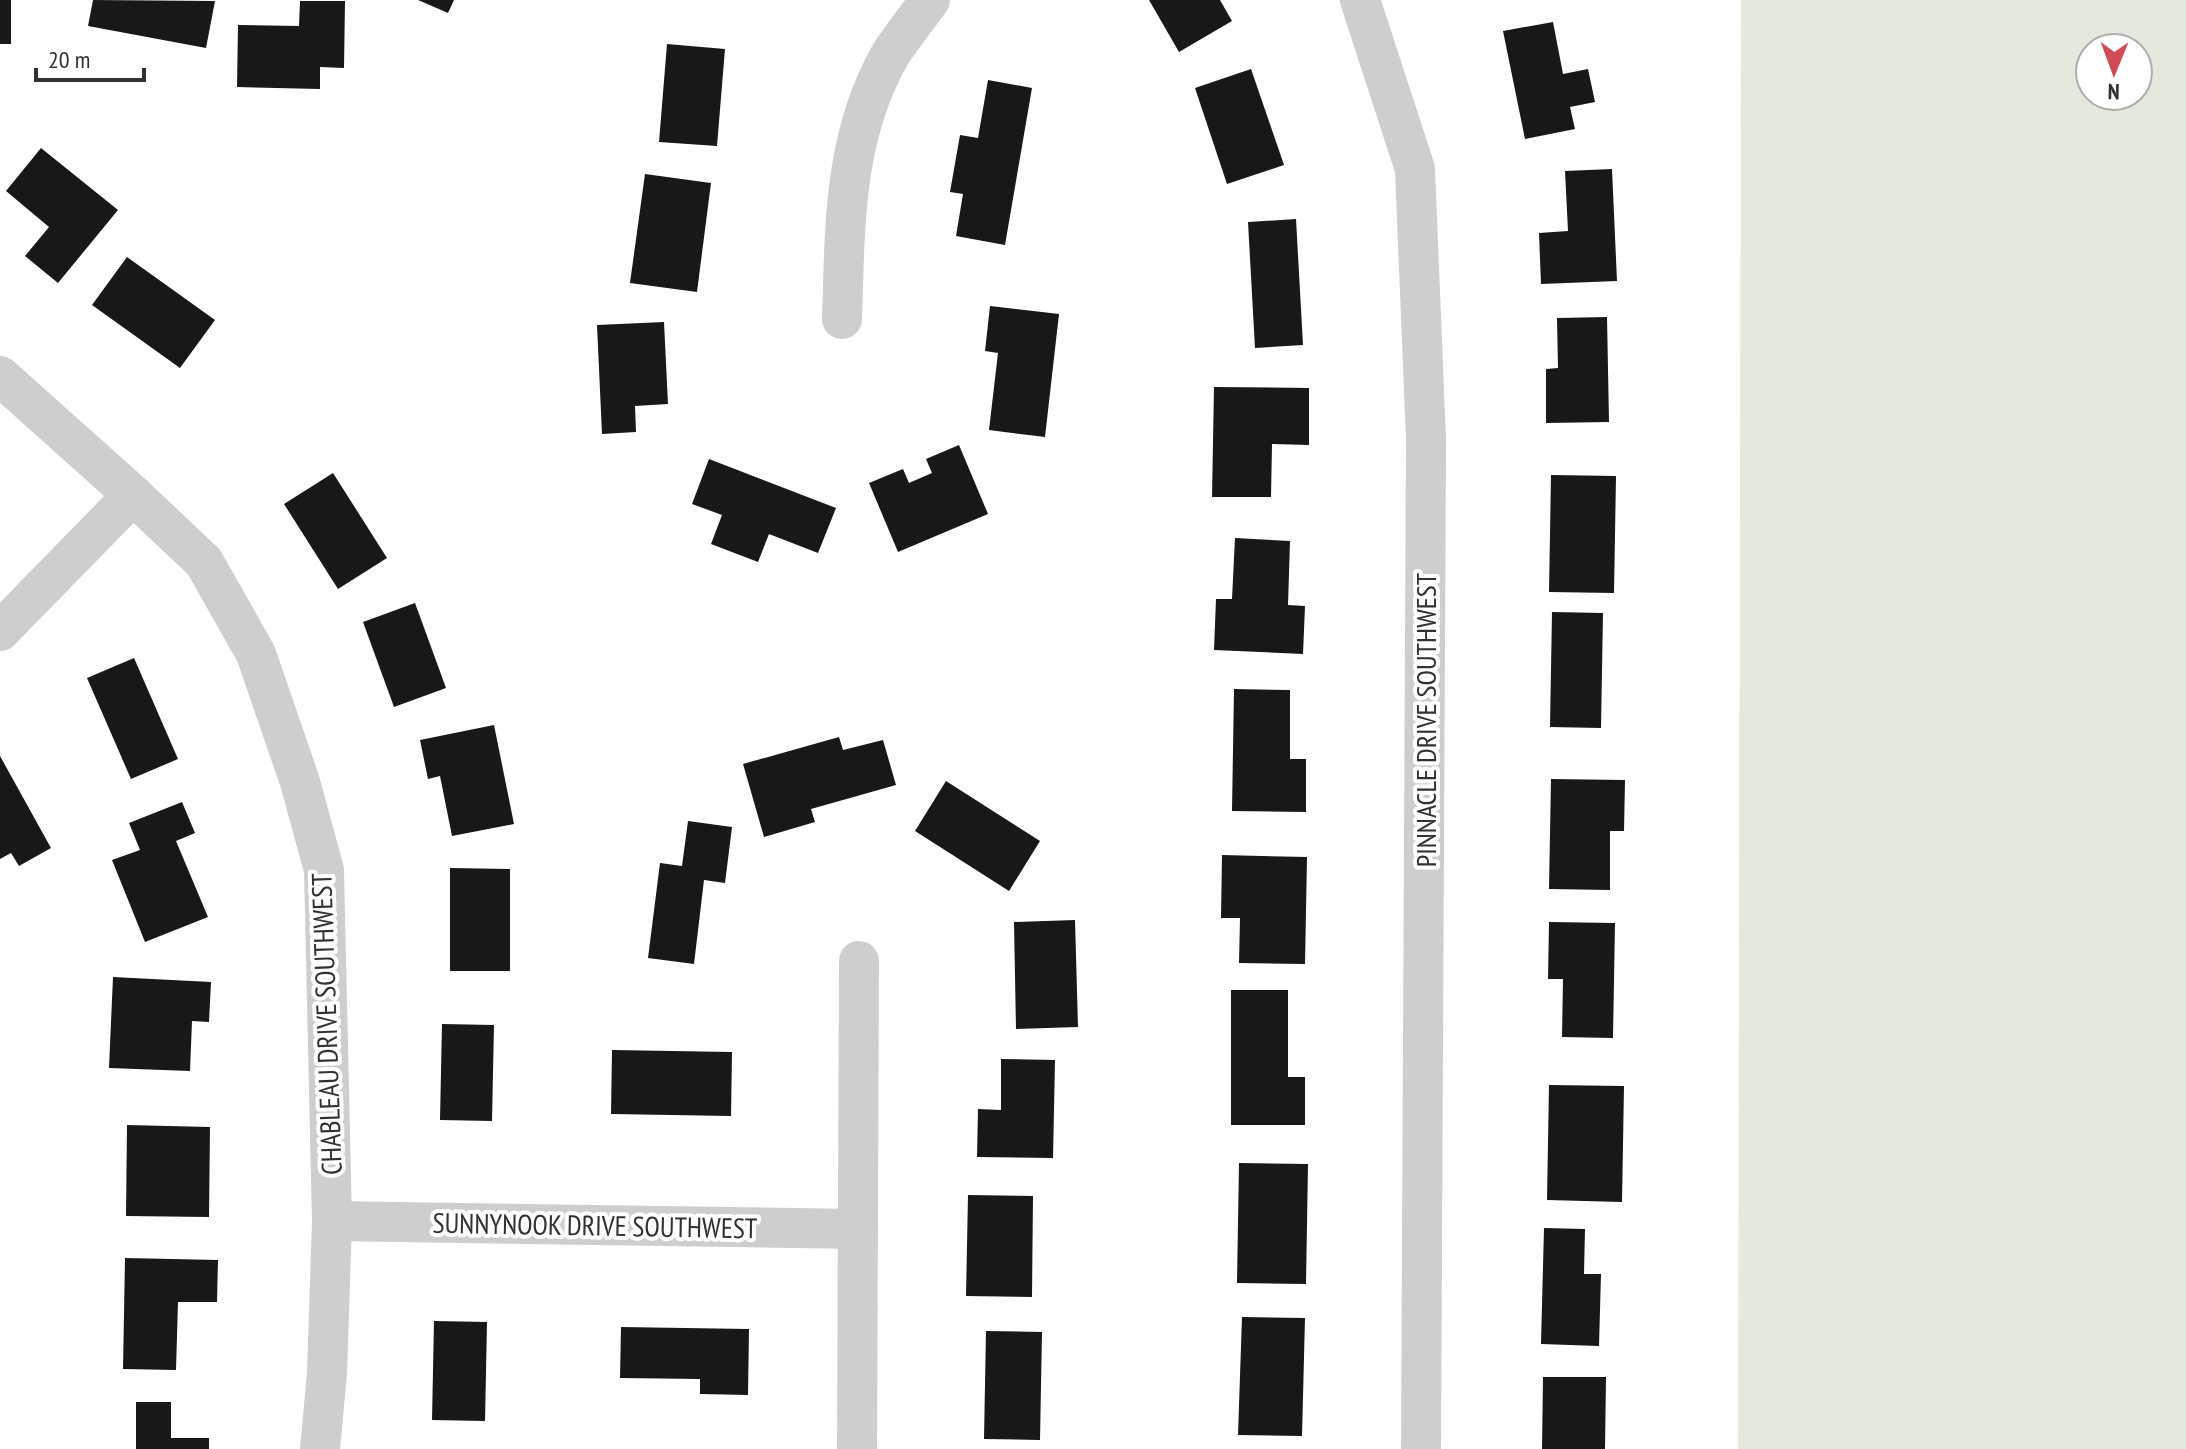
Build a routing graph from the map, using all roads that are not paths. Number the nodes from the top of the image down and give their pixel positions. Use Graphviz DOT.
graph roads {
  1 [pos="930,0"];
  2 [pos="1360,0"];
  3 [pos="842,319"];
  4 [pos="0,376"];
  5 [pos="133,495"];
  6 [pos="0,631"];
  7 [pos="859,961"];
  8 [pos="332,1221"];
  9 [pos="858,1229"];
  10 [pos="320,1449"];
  11 [pos="857,1449"];
  12 [pos="1421,1449"];
  1 -- 3 [label="street"];
  2 -- 12 [label="street, PINNACLE DRIVE SOUTHWEST"];
  4 -- 5 [label="street, CHABLEAU DRIVE SOUTHWEST"];
  5 -- 6 [label="street"];
  5 -- 8 [label="street, CHABLEAU DRIVE SOUTHWEST"];
  7 -- 9 [label="street"];
  8 -- 9 [label="street, SUNNYNOOK DRIVE SOUTHWEST"];
  8 -- 10 [label="street, CHABLEAU DRIVE SOUTHWEST"];
  9 -- 11 [label="street"];
}
